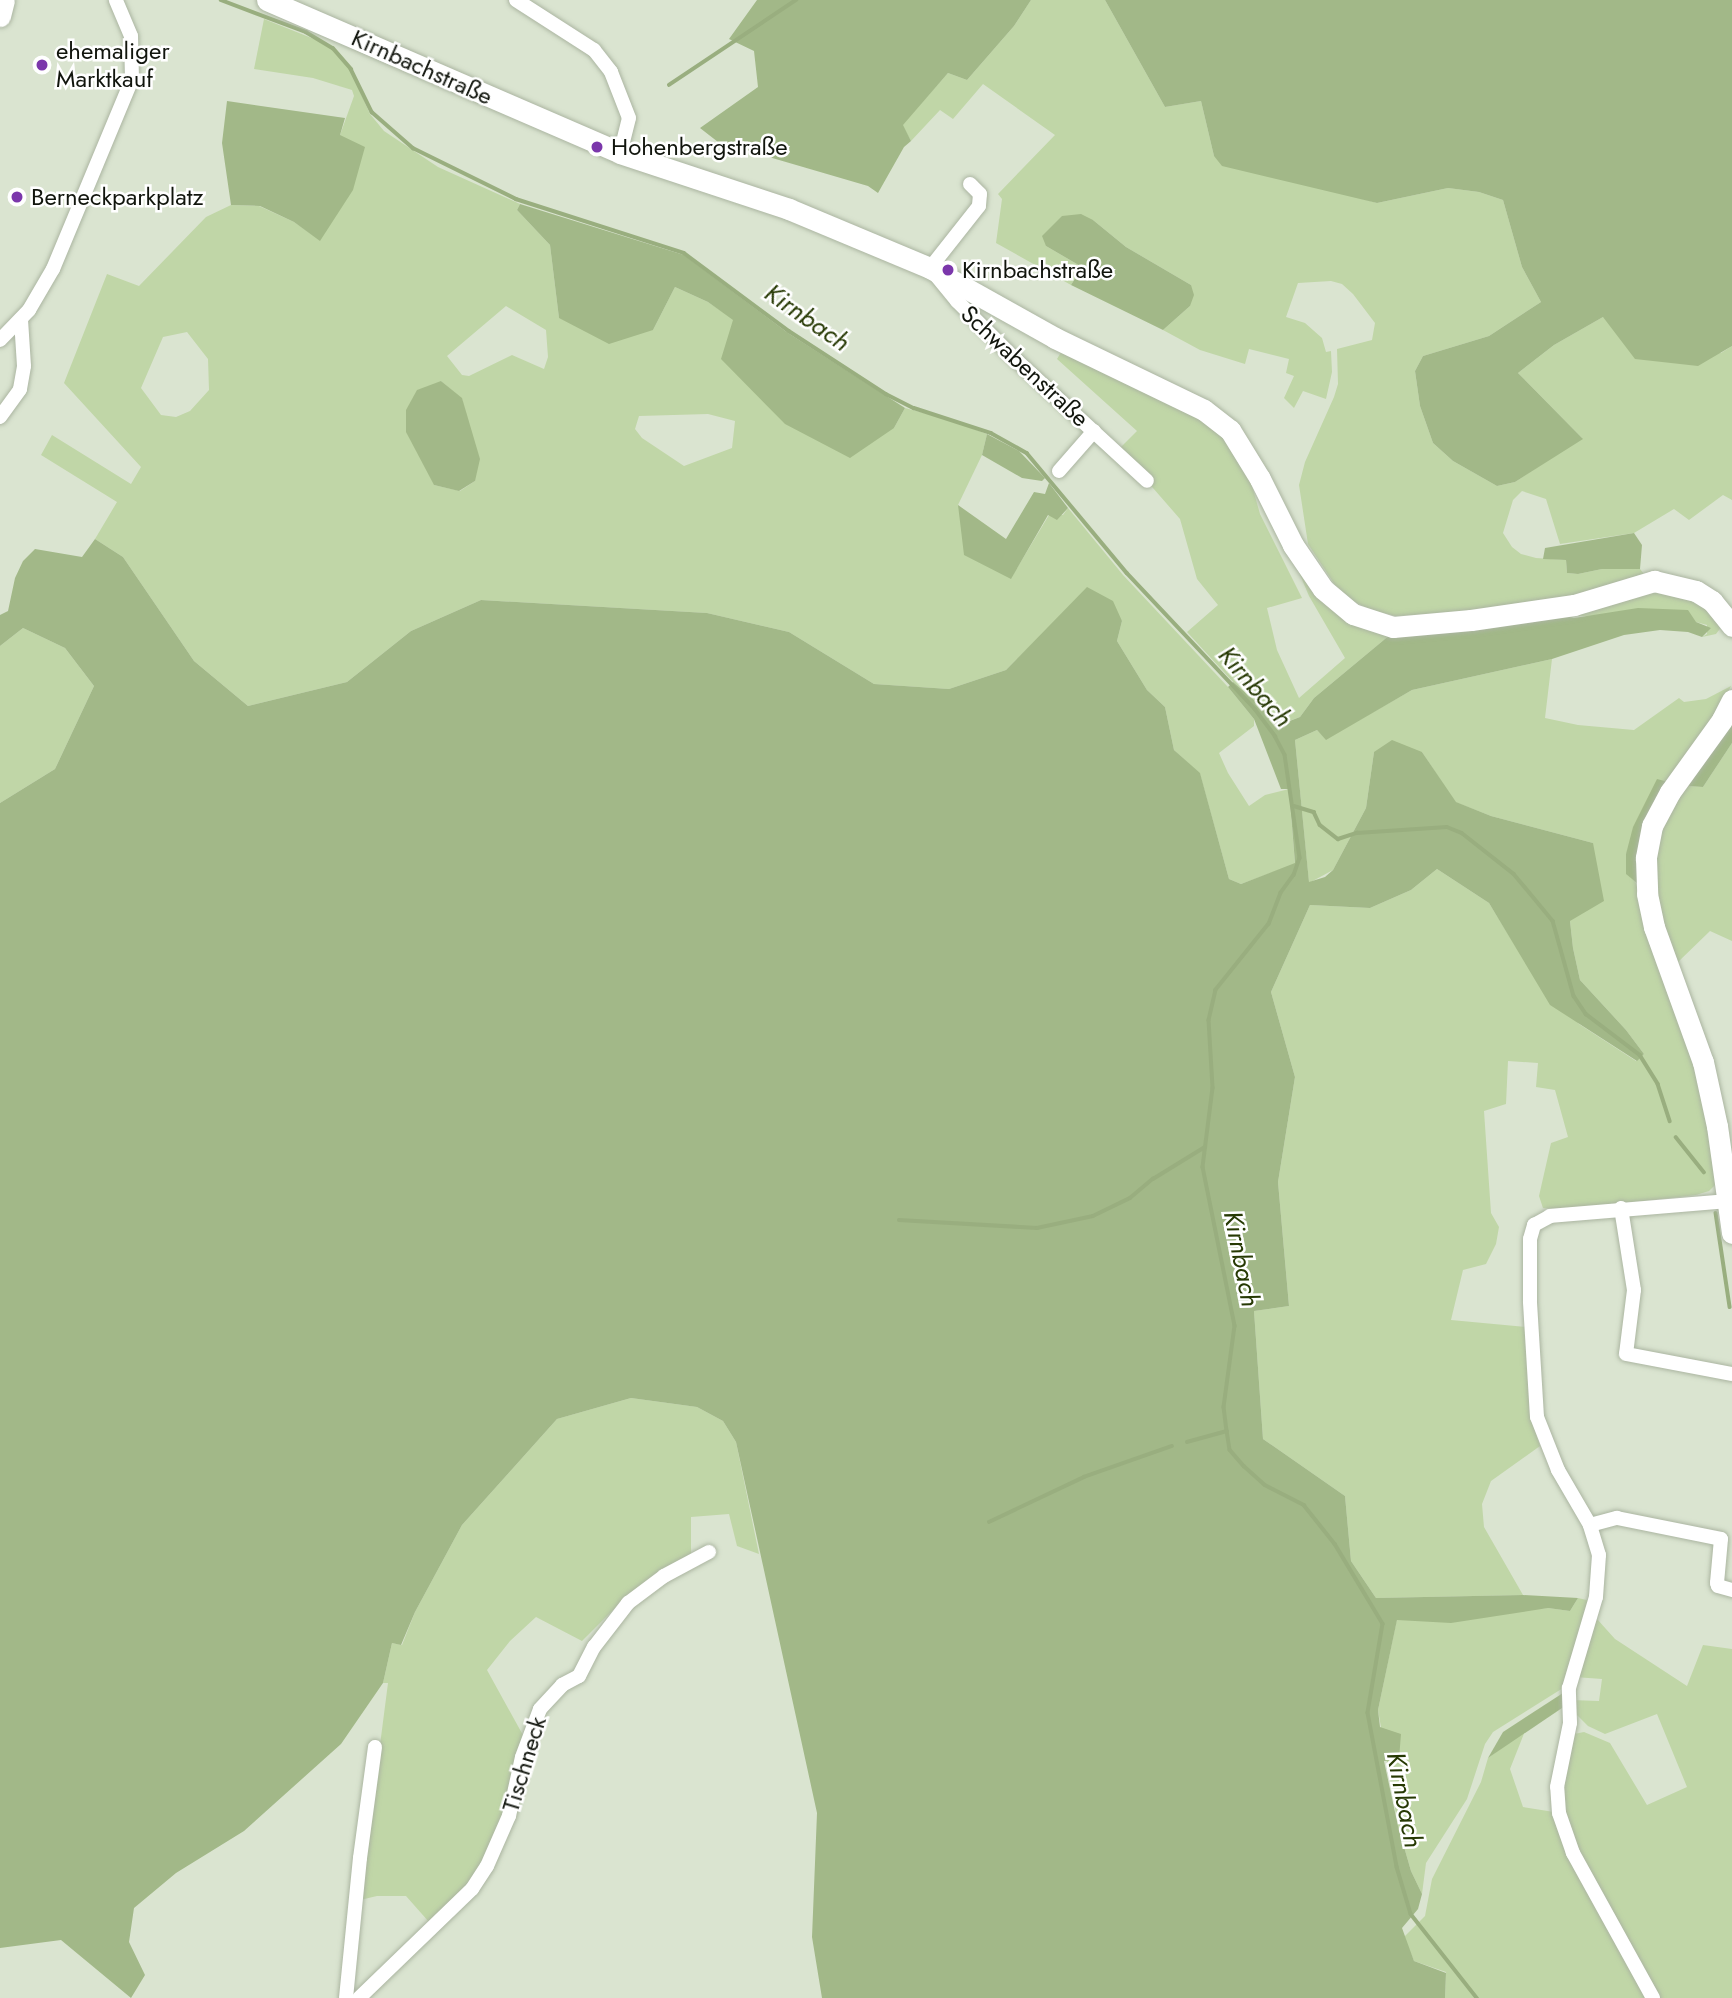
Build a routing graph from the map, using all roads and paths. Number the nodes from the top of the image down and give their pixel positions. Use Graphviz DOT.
graph roads {
  1 [pos="4,0"];
  2 [pos="116,0"];
  3 [pos="267,0"];
  4 [pos="516,0"];
  5 [pos="0,16"];
  6 [pos="620,153"];
  7 [pos="970,184"];
  8 [pos="930,268"];
  9 [pos="21,319"];
  10 [pos="0,340"];
  11 [pos="0,417"];
  12 [pos="1094,431"];
  13 [pos="1059,471"];
  14 [pos="1147,481"];
  15 [pos="1732,626"];
  16 [pos="1732,700"];
  17 [pos="1727,1201"];
  18 [pos="1622,1208"];
  19 [pos="1732,1233"];
  20 [pos="1732,1374"];
  21 [pos="1590,1525"];
  22 [pos="709,1552"];
  23 [pos="1732,1590"];
  24 [pos="375,1747"];
  25 [pos="346,1998"];
  26 [pos="359,1998"];
  27 [pos="1653,1998"];
  1 -- 5 [label="main road"];
  2 -- 9 [label="street"];
  3 -- 6 [label="main road, Kirnbachstraße"];
  4 -- 6 [label="street"];
  6 -- 8 [label="main road, Kirnbachstraße"];
  7 -- 8 [label="street"];
  8 -- 12 [label="street, Schwabenstraße"];
  8 -- 15 [label="main road, Kirnbachstraße"];
  9 -- 10 [label="street"];
  9 -- 11 [label="street"];
  12 -- 13 [label="street, Schwabenstraße"];
  12 -- 14 [label="street, Schwabenstraße"];
  16 -- 17 [label="main road"];
  17 -- 18 [label="street"];
  17 -- 19 [label="main road"];
  18 -- 20 [label="street"];
  18 -- 21 [label="street"];
  21 -- 23 [label="street"];
  21 -- 27 [label="street"];
  22 -- 26 [label="street, Tischneck"];
  24 -- 25 [label="street"];
}
